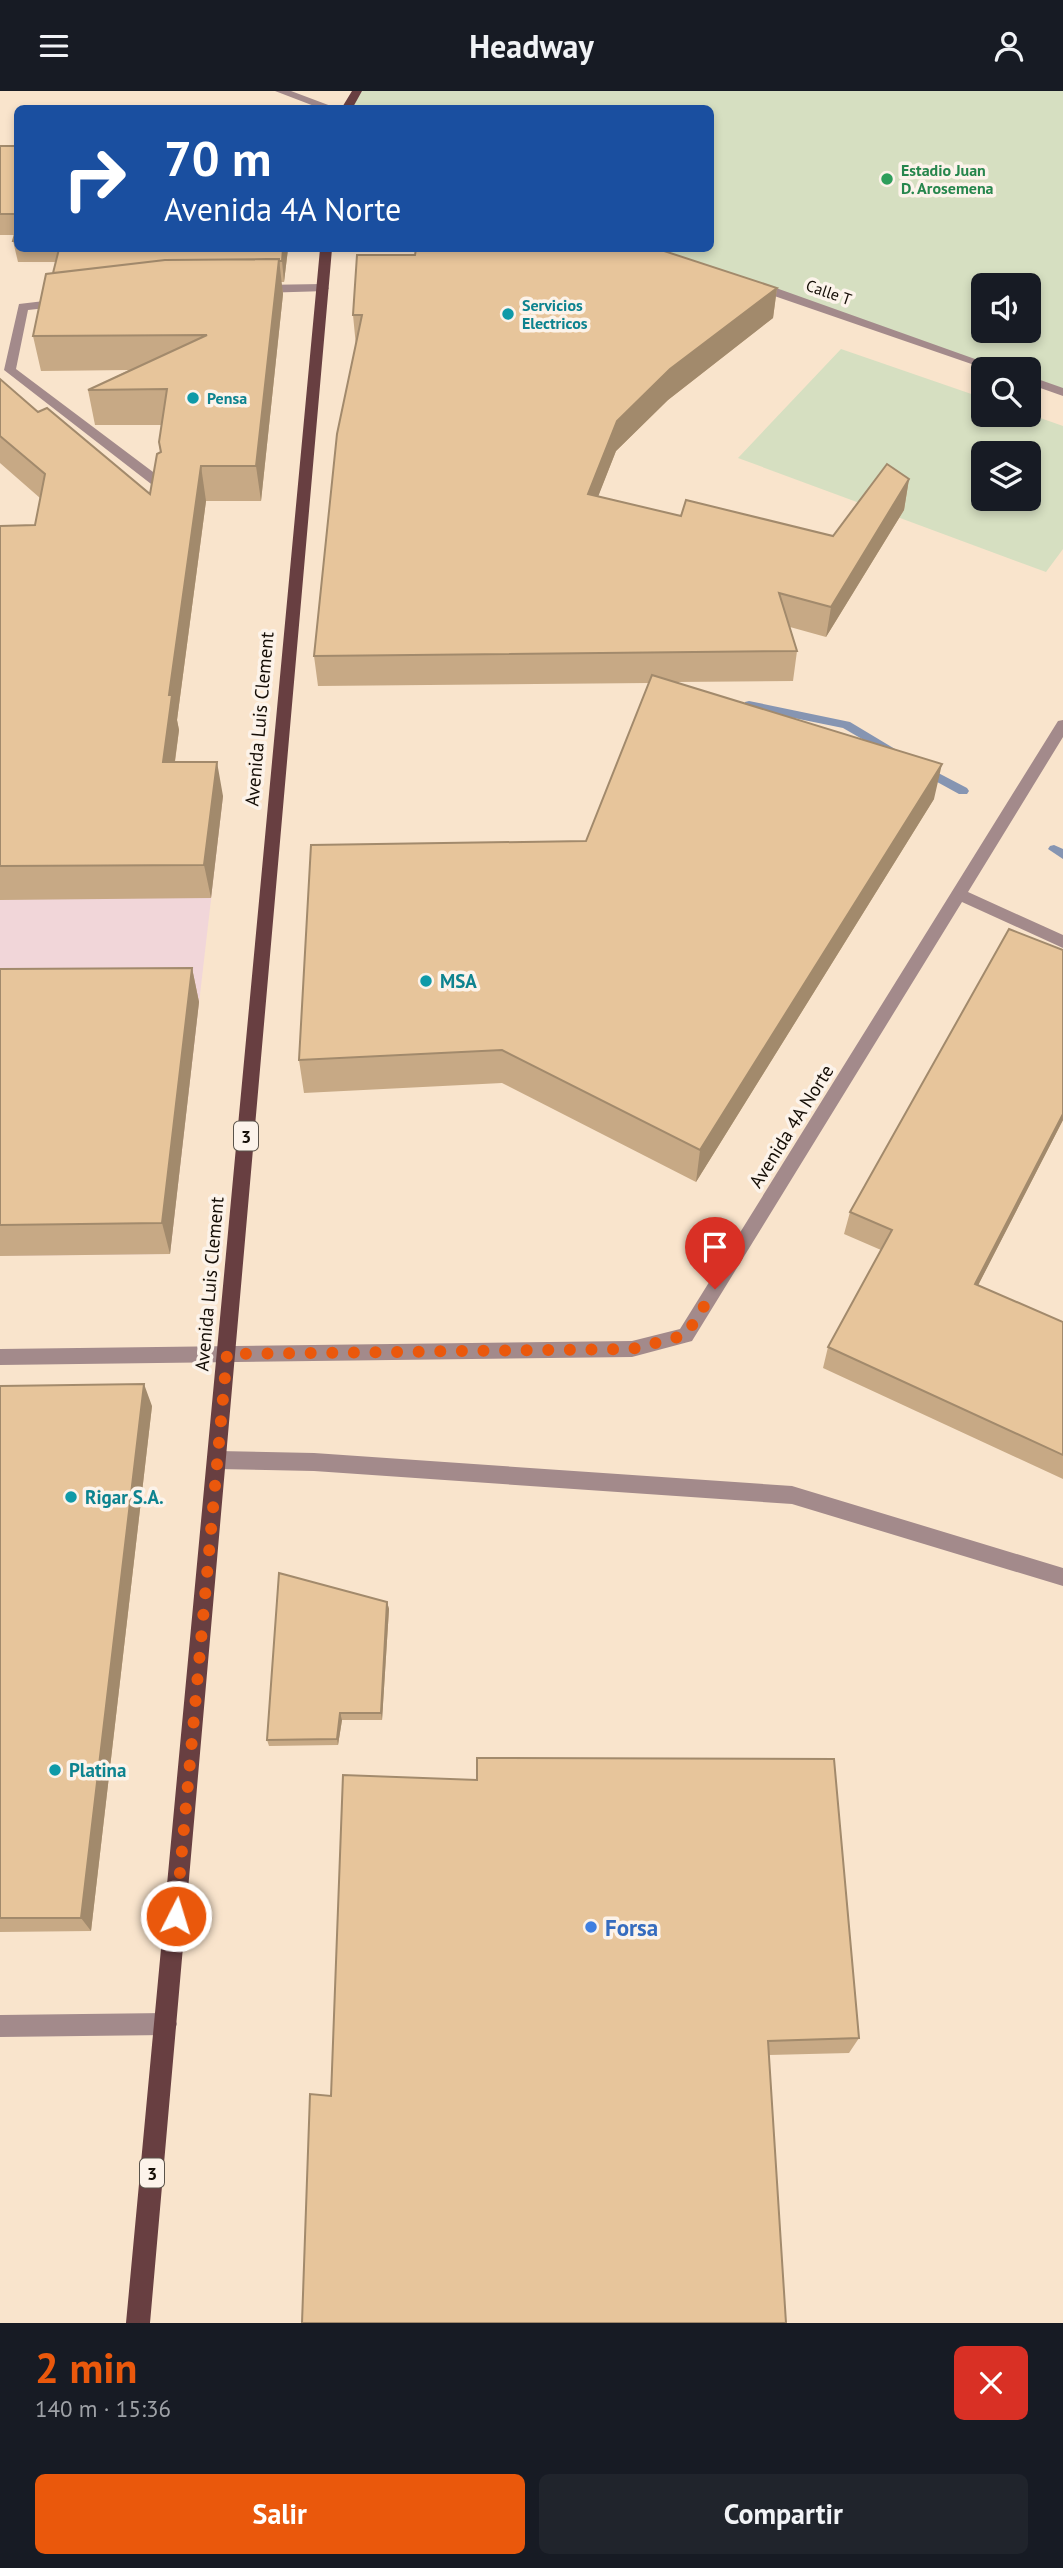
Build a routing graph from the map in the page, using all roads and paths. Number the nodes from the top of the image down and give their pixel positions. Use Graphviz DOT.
graph roads {
  1 [pos="280,91"];
  2 [pos="293,93"];
  3 [pos="324,105"];
  4 [pos="326,252"];
  5 [pos="739,280"];
  6 [pos="323,288"];
  7 [pos="246,289"];
  8 [pos="77,301"];
  9 [pos="971,360"];
  10 [pos="1041,384"];
  11 [pos="1063,392"];
  12 [pos="160,484"];
  13 [pos="1063,725"];
  14 [pos="959,894"];
  15 [pos="1063,942"];
  16 [pos="227,1354"];
  17 [pos="0,1357"];
  18 [pos="218,1460"];
  19 [pos="1063,1577"];
  20 [pos="166,2024"];
  21 [pos="0,2026"];
  22 [pos="138,2323"];
  1 -- 2 [label="street"];
  2 -- 3 [label="street"];
  4 -- 6 [label="main road, Avenida Luis Clement / 3"];
  5 -- 9 [label="street, Calle T"];
  6 -- 7 [label="street"];
  6 -- 16 [label="main road, Avenida Luis Clement / 3"];
  8 -- 12 [label="street"];
  10 -- 11 [label="street"];
  13 -- 14 [label="street, Avenida 4A Norte"];
  14 -- 15 [label="street"];
  14 -- 16 [label="street, Avenida 4A Norte"];
  16 -- 17 [label="street, Avenida 4A Norte"];
  16 -- 18 [label="main road, Avenida Luis Clement / 3"];
  18 -- 19 [label="street"];
  18 -- 20 [label="main road, Avenida Luis Clement / 3"];
  20 -- 21 [label="street"];
  20 -- 22 [label="main road, Avenida Luis Clement / 3"];
}
